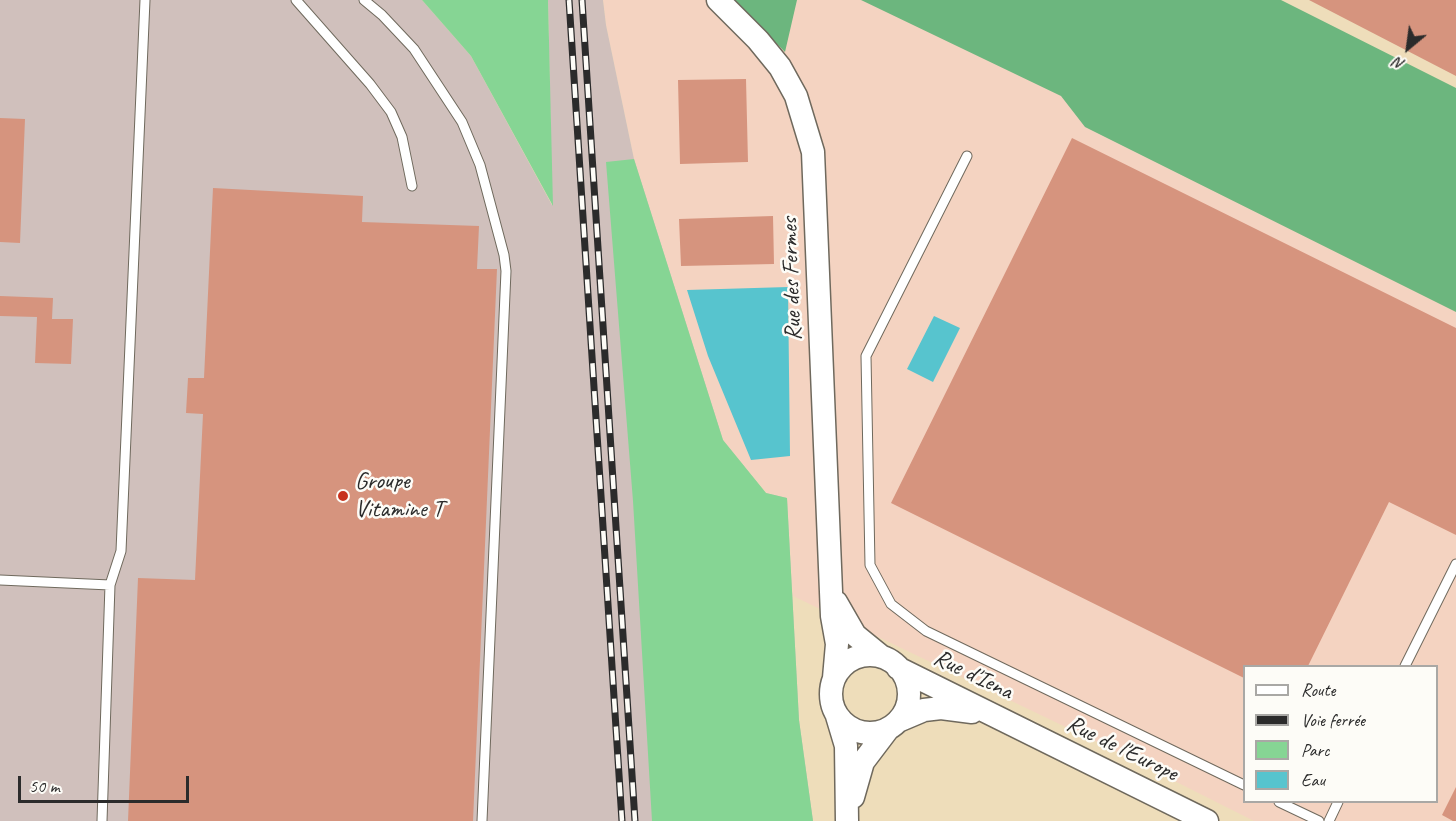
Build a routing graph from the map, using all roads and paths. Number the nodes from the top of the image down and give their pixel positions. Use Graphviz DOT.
graph roads {
  1 [pos="145,0"];
  2 [pos="296,0"];
  3 [pos="364,0"];
  4 [pos="718,0"];
  5 [pos="967,156"];
  6 [pos="412,186"];
  7 [pos="1456,564"];
  8 [pos="0,580"];
  9 [pos="110,585"];
  10 [pos="831,587"];
  11 [pos="890,662"];
  12 [pos="1406,665"];
  13 [pos="834,678"];
  14 [pos="837,715"];
  15 [pos="893,725"];
  16 [pos="1014,725"];
  17 [pos="1243,784"];
  18 [pos="1283,803"];
  19 [pos="1337,803"];
  20 [pos="847,820"];
  21 [pos="102,821"];
  22 [pos="482,821"];
  23 [pos="1207,821"];
  24 [pos="1319,821"];
  25 [pos="1329,821"];
  1 -- 9 [label="lane"];
  2 -- 6 [label="lane"];
  3 -- 22 [label="lane"];
  4 -- 10 [label="street, Rue des Fermes"];
  5 -- 17 [label="lane"];
  7 -- 12 [label="lane"];
  8 -- 9 [label="lane"];
  9 -- 21 [label="lane"];
  10 -- 11 [label="street, Rue des Fermes"];
  10 -- 13 [label="street, Rue des Fermes"];
  11 -- 13 [label="street"];
  11 -- 15 [label="street"];
  11 -- 16 [label="street, Rue d'Iena"];
  13 -- 14 [label="street"];
  14 -- 15 [label="street"];
  14 -- 20 [label="street"];
  15 -- 16 [label="street, Rue d'Iena"];
  15 -- 20 [label="street"];
  16 -- 23 [label="street, Rue de l'Europe"];
  18 -- 24 [label="lane"];
  19 -- 25 [label="lane"];
}
